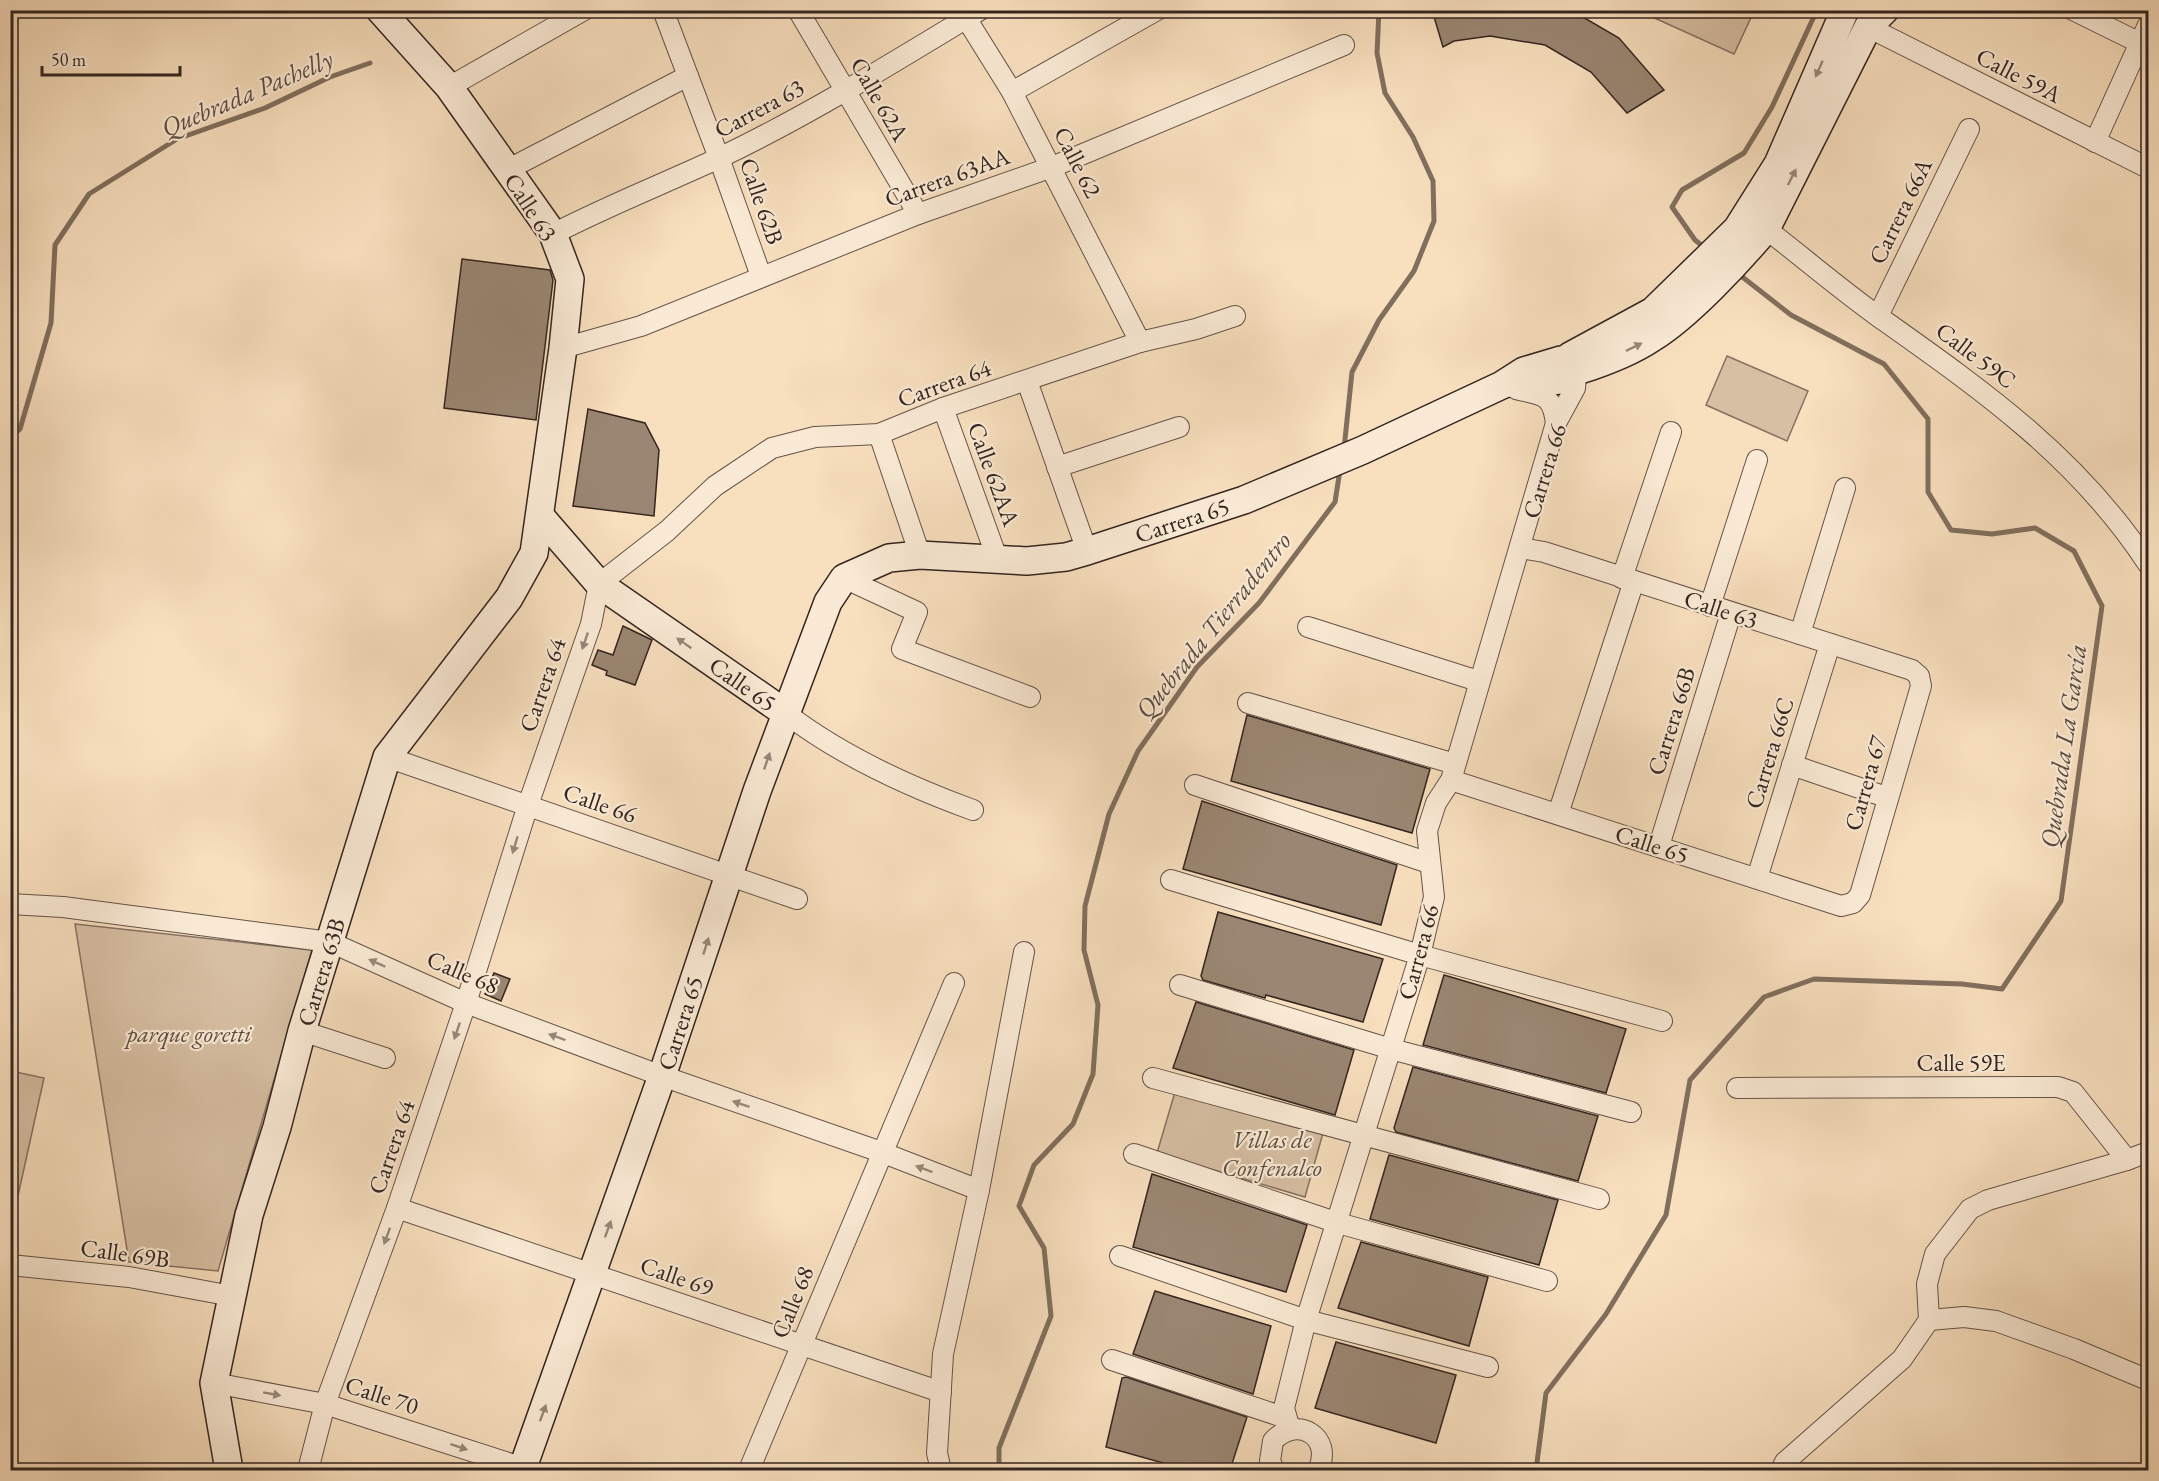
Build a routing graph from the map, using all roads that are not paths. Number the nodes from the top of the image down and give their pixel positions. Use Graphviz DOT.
graph roads {
  1 [pos="584,10"];
  2 [pos="663,10"];
  3 [pos="798,10"];
  4 [pos="1157,10"];
  5 [pos="1845,10"];
  6 [pos="2073,10"];
  7 [pos="387,13"];
  8 [pos="969,13"];
  9 [pos="1876,19"];
  10 [pos="2148,26"];
  11 [pos="2140,44"];
  12 [pos="1344,45"];
  13 [pos="688,76"];
  14 [pos="449,87"];
  15 [pos="847,91"];
  16 [pos="1012,92"];
  17 [pos="1969,129"];
  18 [pos="2095,142"];
  19 [pos="720,158"];
  20 [pos="1052,167"];
  21 [pos="2148,168"];
  22 [pos="507,170"];
  23 [pos="918,214"];
  24 [pos="1750,230"];
  25 [pos="553,234"];
  26 [pos="761,276"];
  27 [pos="1235,316"];
  28 [pos="1878,316"];
  29 [pos="1140,342"];
  30 [pos="563,348"];
  31 [pos="1571,368"];
  32 [pos="1027,381"];
  33 [pos="1502,385"];
  34 [pos="942,408"];
  35 [pos="1556,423"];
  36 [pos="1179,427"];
  37 [pos="1671,432"];
  38 [pos="879,435"];
  39 [pos="1758,460"];
  40 [pos="1058,467"];
  41 [pos="1845,488"];
  42 [pos="541,517"];
  43 [pos="1520,548"];
  44 [pos="1088,551"];
  45 [pos="920,555"];
  46 [pos="997,558"];
  47 [pos="2148,564"];
  48 [pos="844,578"];
  49 [pos="1628,580"];
  50 [pos="599,584"];
  51 [pos="1710,606"];
  52 [pos="1731,613"];
  53 [pos="1308,627"];
  54 [pos="1800,634"];
  55 [pos="1830,644"];
  56 [pos="1919,676"];
  57 [pos="1478,681"];
  58 [pos="1030,696"];
  59 [pos="1248,704"];
  60 [pos="784,712"];
  61 [pos="387,758"];
  62 [pos="1792,765"];
  63 [pos="1453,772"];
  64 [pos="1195,785"];
  65 [pos="1886,797"];
  66 [pos="528,805"];
  67 [pos="973,810"];
  68 [pos="1558,814"];
  69 [pos="1659,846"];
  70 [pos="1429,863"];
  71 [pos="729,875"];
  72 [pos="1757,878"];
  73 [pos="1171,880"];
  74 [pos="797,899"];
  75 [pos="1853,903"];
  76 [pos="10,904"];
  77 [pos="330,942"];
  78 [pos="1024,951"];
  79 [pos="1420,956"];
  80 [pos="954,983"];
  81 [pos="1180,985"];
  82 [pos="466,1003"];
  83 [pos="1662,1021"];
  84 [pos="302,1031"];
  85 [pos="1391,1049"];
  86 [pos="385,1058"];
  87 [pos="662,1076"];
  88 [pos="1153,1077"];
  89 [pos="1737,1088"];
  90 [pos="1631,1112"];
  91 [pos="1364,1137"];
  92 [pos="881,1152"];
  93 [pos="2148,1152"];
  94 [pos="1134,1154"];
  95 [pos="2127,1161"];
  96 [pos="979,1190"];
  97 [pos="1599,1198"];
  98 [pos="397,1208"];
  99 [pos="1338,1223"];
  100 [pos="1120,1256"];
  101 [pos="10,1265"];
  102 [pos="592,1274"];
  103 [pos="1547,1281"];
  104 [pos="232,1296"];
  105 [pos="1306,1320"];
  106 [pos="1929,1320"];
  107 [pos="802,1346"];
  108 [pos="1112,1360"];
  109 [pos="1488,1367"];
  110 [pos="2148,1380"];
  111 [pos="214,1383"];
  112 [pos="941,1392"];
  113 [pos="325,1404"];
  114 [pos="1288,1423"];
  115 [pos="229,1470"];
  116 [pos="308,1470"];
  117 [pos="525,1470"];
  118 [pos="749,1470"];
  119 [pos="941,1470"];
  120 [pos="1274,1470"];
  121 [pos="1318,1470"];
  122 [pos="1781,1470"];
  1 -- 14 [label="street"];
  2 -- 13 [label="street, Calle 62B"];
  3 -- 15 [label="street, Calle 62A"];
  4 -- 16 [label="street"];
  5 -- 24 [label="main road, one-way"];
  6 -- 11 [label="street"];
  7 -- 14 [label="main road, Calle 63"];
  8 -- 15 [label="street, Carrera 63"];
  8 -- 16 [label="street, Calle 62"];
  9 -- 18 [label="street, Calle 59A"];
  24 -- 9 [label="main road, one-way"];
  10 -- 11 [label="street"];
  11 -- 18 [label="street"];
  12 -- 20 [label="street, Carrera 63AA"];
  13 -- 19 [label="street, Calle 62B"];
  13 -- 22 [label="street"];
  14 -- 22 [label="main road, Calle 63"];
  15 -- 19 [label="street, Carrera 63"];
  15 -- 23 [label="street, Calle 62A"];
  16 -- 20 [label="street, Calle 62"];
  17 -- 28 [label="street, Carrera 66A"];
  18 -- 21 [label="street, Calle 59A"];
  19 -- 25 [label="street, Carrera 63"];
  19 -- 26 [label="street, Calle 62B"];
  20 -- 23 [label="street, Carrera 63AA"];
  20 -- 29 [label="street, Calle 62"];
  22 -- 25 [label="main road, Calle 63"];
  23 -- 26 [label="street, Carrera 63AA"];
  24 -- 28 [label="street, Calle 59C"];
  24 -- 31 [label="main road"];
  25 -- 30 [label="main road, Calle 63"];
  26 -- 30 [label="street, Carrera 63AA"];
  27 -- 29 [label="street, Carrera 64"];
  28 -- 47 [label="street, Calle 59C"];
  29 -- 32 [label="street, Carrera 64"];
  30 -- 42 [label="main road, Calle 63"];
  31 -- 33 [label="main road, Carrera 65"];
  31 -- 35 [label="street, Carrera 66"];
  32 -- 34 [label="street, Carrera 64"];
  32 -- 40 [label="street"];
  33 -- 35 [label="street"];
  33 -- 44 [label="main road, Carrera 65"];
  34 -- 38 [label="street, Carrera 64"];
  34 -- 46 [label="street, Calle 62AA"];
  35 -- 43 [label="street, Carrera 66"];
  36 -- 40 [label="street"];
  37 -- 49 [label="street"];
  38 -- 45 [label="street"];
  38 -- 50 [label="street, Carrera 64"];
  39 -- 51 [label="street"];
  40 -- 44 [label="street"];
  41 -- 54 [label="street"];
  42 -- 50 [label="main road, Calle 65"];
  42 -- 61 [label="main road, Carrera 63B"];
  43 -- 49 [label="street, Calle 63"];
  43 -- 57 [label="street, Carrera 66"];
  44 -- 46 [label="main road, Carrera 65"];
  45 -- 46 [label="main road, Carrera 65"];
  45 -- 48 [label="main road, Carrera 65"];
  48 -- 58 [label="street"];
  48 -- 60 [label="main road, Carrera 65"];
  49 -- 51 [label="street, Calle 63"];
  49 -- 68 [label="street"];
  60 -- 50 [label="main road, Calle 65, one-way"];
  50 -- 66 [label="street, Carrera 64, one-way"];
  51 -- 52 [label="street, Calle 63"];
  52 -- 54 [label="street, Calle 63"];
  52 -- 69 [label="street, Carrera 66B"];
  53 -- 57 [label="street"];
  54 -- 55 [label="street, Calle 63"];
  55 -- 56 [label="street, Calle 63"];
  55 -- 62 [label="street, Carrera 66C"];
  56 -- 65 [label="street, Carrera 67"];
  57 -- 63 [label="street, Carrera 66"];
  59 -- 63 [label="street, Calle 65"];
  60 -- 67 [label="street, Calle 65"];
  71 -- 60 [label="main road, Carrera 65, one-way"];
  61 -- 66 [label="street, Calle 66"];
  61 -- 77 [label="main road, Carrera 63B"];
  62 -- 65 [label="street"];
  62 -- 72 [label="street, Carrera 66C"];
  63 -- 68 [label="street, Calle 65"];
  63 -- 70 [label="street, Carrera 66"];
  64 -- 70 [label="street"];
  65 -- 75 [label="street, Carrera 67"];
  66 -- 71 [label="street, Calle 66"];
  66 -- 82 [label="street, Carrera 64, one-way"];
  68 -- 69 [label="street, Calle 65"];
  69 -- 72 [label="street, Calle 65"];
  70 -- 79 [label="street, Carrera 66"];
  71 -- 74 [label="street, Calle 66"];
  87 -- 71 [label="main road, Carrera 65, one-way"];
  72 -- 75 [label="street, Calle 65"];
  73 -- 79 [label="street"];
  76 -- 77 [label="street, Calle 68"];
  82 -- 77 [label="street, Calle 68, one-way"];
  77 -- 84 [label="main road, Carrera 63B"];
  78 -- 96 [label="street"];
  79 -- 83 [label="street"];
  79 -- 85 [label="street, Carrera 66"];
  80 -- 92 [label="street, Calle 68"];
  81 -- 85 [label="street"];
  87 -- 82 [label="street, Calle 68, one-way"];
  82 -- 98 [label="street, Carrera 64, one-way"];
  84 -- 86 [label="street"];
  84 -- 104 [label="main road, Carrera 63B"];
  85 -- 90 [label="street"];
  85 -- 91 [label="street, Carrera 66"];
  92 -- 87 [label="street, Calle 68, one-way"];
  102 -- 87 [label="main road, Carrera 65, one-way"];
  88 -- 91 [label="street"];
  89 -- 95 [label="street, Calle 59E"];
  91 -- 97 [label="street"];
  91 -- 99 [label="street, Carrera 66"];
  96 -- 92 [label="street, Calle 68, one-way"];
  92 -- 107 [label="street, Calle 68"];
  93 -- 95 [label="street"];
  94 -- 99 [label="street"];
  95 -- 106 [label="street"];
  96 -- 112 [label="street"];
  98 -- 102 [label="street, Calle 69"];
  98 -- 113 [label="street, Carrera 64, one-way"];
  99 -- 103 [label="street"];
  99 -- 105 [label="street, Carrera 66"];
  100 -- 105 [label="street"];
  101 -- 104 [label="street, Calle 69B"];
  102 -- 107 [label="street, Calle 69"];
  117 -- 102 [label="main road, Carrera 65, one-way"];
  104 -- 111 [label="main road, Carrera 63B"];
  105 -- 109 [label="street"];
  105 -- 114 [label="street, Carrera 66"];
  106 -- 110 [label="street"];
  106 -- 122 [label="street"];
  107 -- 112 [label="street, Calle 69"];
  107 -- 118 [label="street, Calle 68"];
  108 -- 114 [label="street"];
  111 -- 113 [label="street, Calle 70, one-way"];
  111 -- 115 [label="main road, Carrera 63B"];
  112 -- 119 [label="street"];
  113 -- 116 [label="street, Carrera 64"];
  113 -- 117 [label="street, Calle 70, one-way"];
  114 -- 120 [label="street"];
  114 -- 121 [label="street"];
}
